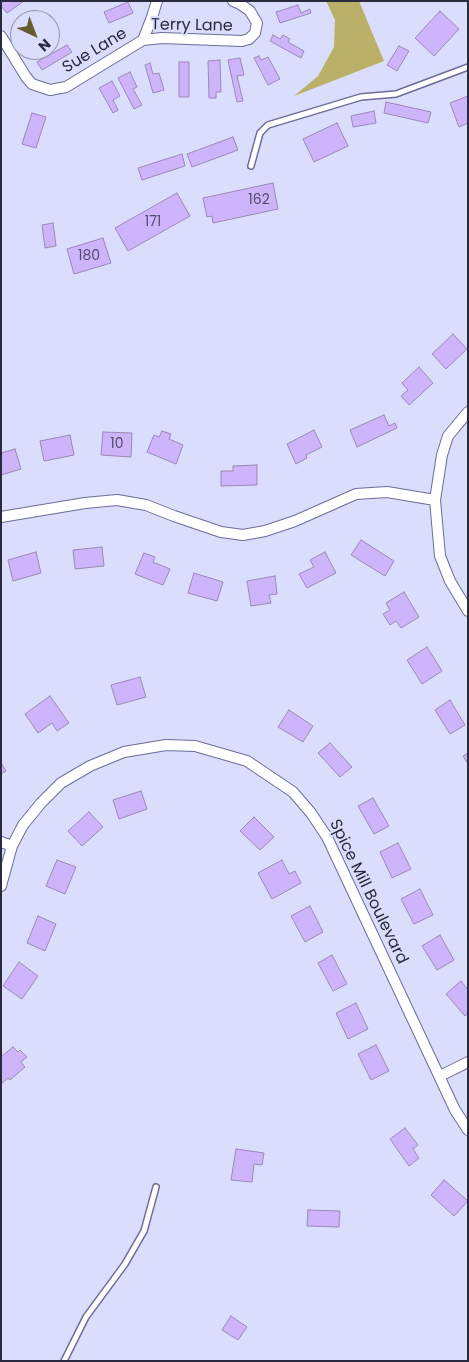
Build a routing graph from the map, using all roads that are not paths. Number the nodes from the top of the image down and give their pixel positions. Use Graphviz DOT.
graph roads {
  1 [pos="157,1"];
  2 [pos="233,1"];
  3 [pos="1,36"];
  4 [pos="143,40"];
  5 [pos="468,67"];
  6 [pos="251,166"];
  7 [pos="468,412"];
  8 [pos="435,500"];
  9 [pos="1,517"];
  10 [pos="468,611"];
  11 [pos="1,842"];
  12 [pos="12,846"];
  13 [pos="1,886"];
  14 [pos="468,1062"];
  15 [pos="440,1076"];
  16 [pos="468,1130"];
  17 [pos="156,1187"];
  18 [pos="64,1361"];
  1 -- 4 [label="street"];
  2 -- 4 [label="street, Terry Lane"];
  3 -- 4 [label="street, Sue Lane"];
  5 -- 6 [label="lane"];
  7 -- 8 [label="street"];
  8 -- 9 [label="street"];
  8 -- 10 [label="street"];
  11 -- 12 [label="street"];
  12 -- 13 [label="street, Spice Mill Boulevard"];
  12 -- 15 [label="street, Spice Mill Boulevard"];
  14 -- 15 [label="street"];
  15 -- 16 [label="street, Spice Mill Boulevard"];
  17 -- 18 [label="lane"];
}
